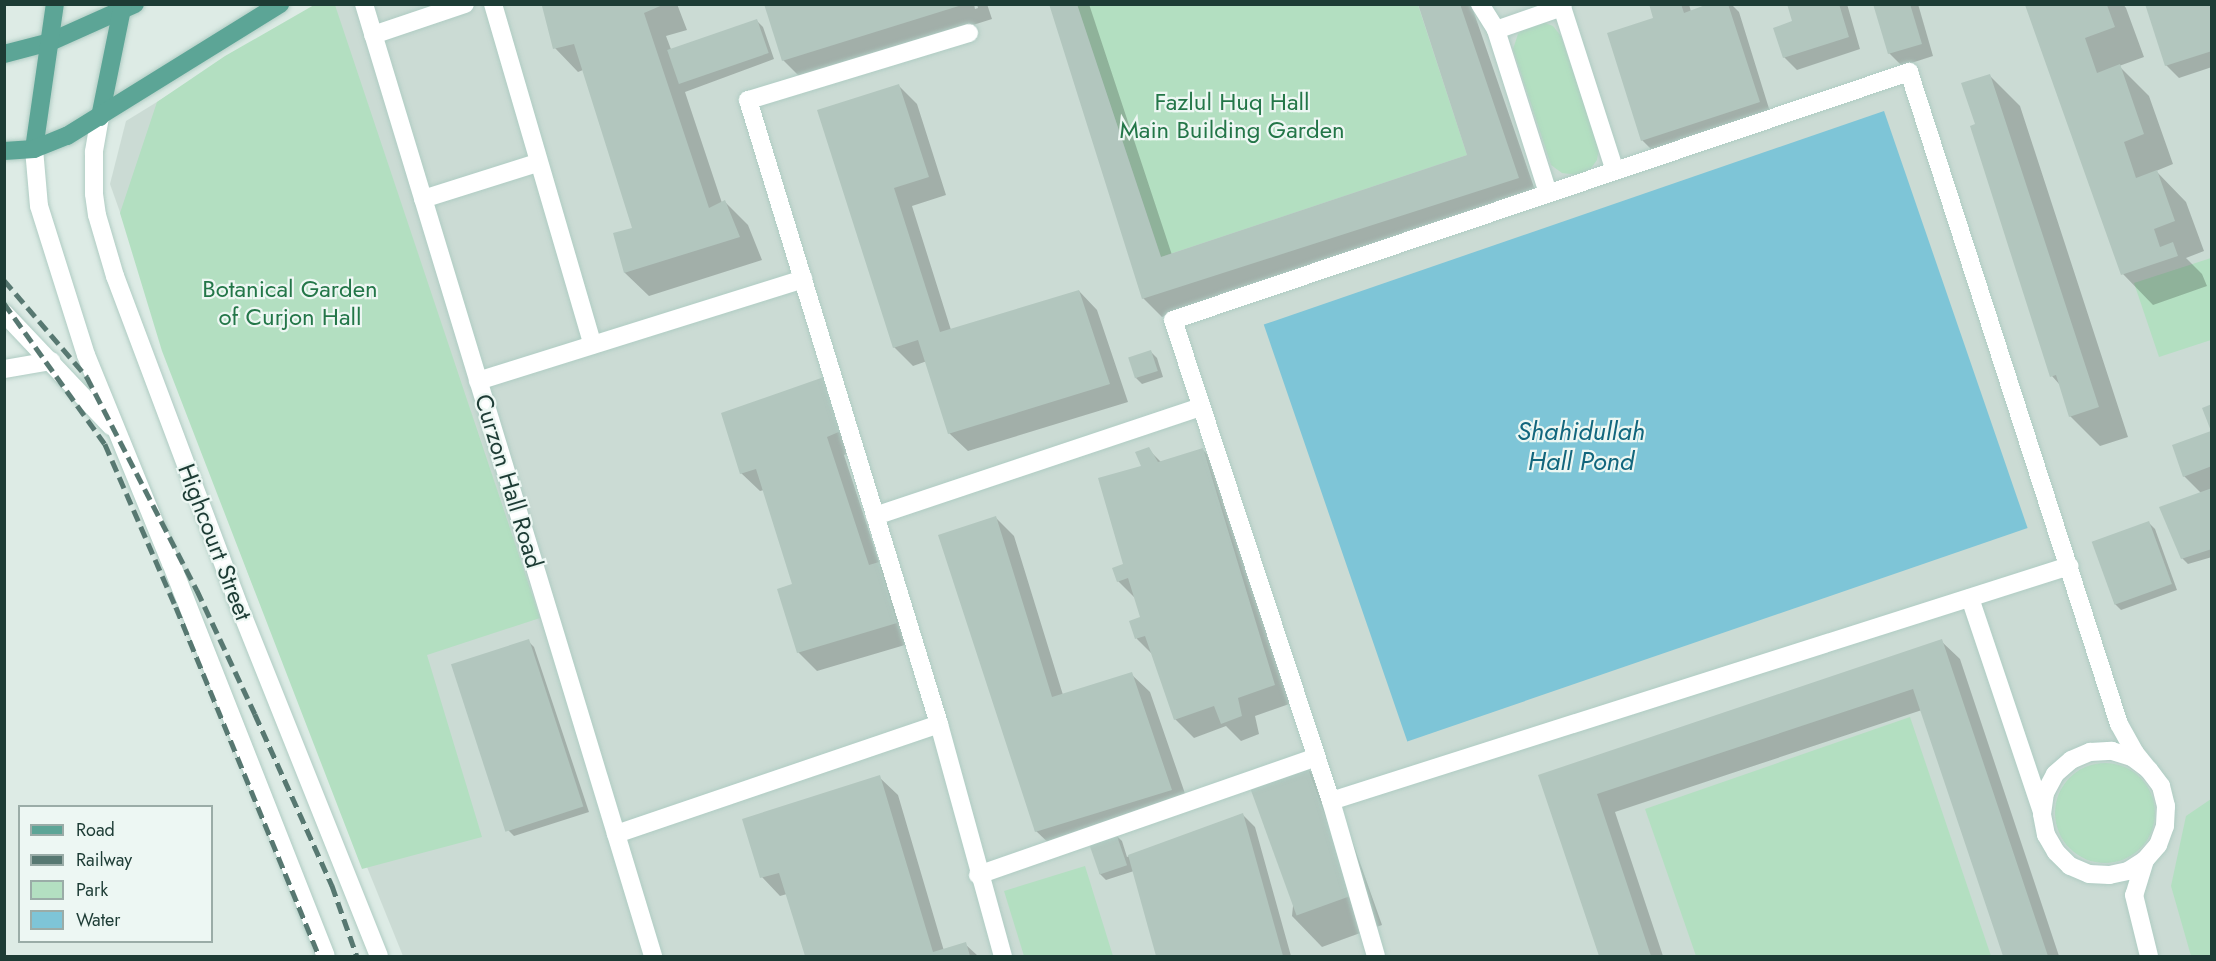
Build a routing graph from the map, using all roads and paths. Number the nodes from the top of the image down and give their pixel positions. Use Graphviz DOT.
graph roads {
  1 [pos="55,4"];
  2 [pos="280,4"];
  3 [pos="364,4"];
  4 [pos="465,4"];
  5 [pos="493,4"];
  6 [pos="1480,4"];
  7 [pos="127,6"];
  8 [pos="1562,6"];
  9 [pos="1496,30"];
  10 [pos="969,33"];
  11 [pos="373,35"];
  12 [pos="50,42"];
  13 [pos="4,54"];
  14 [pos="100,117"];
  15 [pos="34,149"];
  16 [pos="4,150"];
  17 [pos="537,163"];
  18 [pos="1615,171"];
  19 [pos="1548,193"];
  20 [pos="423,199"];
  21 [pos="802,279"];
  22 [pos="4,313"];
  23 [pos="593,345"];
  24 [pos="51,361"];
  25 [pos="4,369"];
  26 [pos="478,381"];
  27 [pos="1200,406"];
  28 [pos="118,434"];
  29 [pos="875,516"];
  30 [pos="2069,566"];
  31 [pos="1970,598"];
  32 [pos="939,724"];
  33 [pos="1316,757"];
  34 [pos="2149,770"];
  35 [pos="1331,801"];
  36 [pos="2042,814"];
  37 [pos="616,834"];
  38 [pos="2145,860"];
  39 [pos="978,875"];
  40 [pos="326,957"];
  41 [pos="379,957"];
  42 [pos="653,957"];
  43 [pos="1003,957"];
  44 [pos="1376,957"];
  45 [pos="2149,957"];
  1 -- 12 [label="main road"];
  2 -- 14 [label="main road"];
  3 -- 11 [label="main road, Curzon Hall Road"];
  4 -- 11 [label="main road"];
  5 -- 17 [label="main road"];
  6 -- 9 [label="main road"];
  7 -- 12 [label="main road"];
  7 -- 14 [label="main road"];
  8 -- 9 [label="main road"];
  8 -- 18 [label="main road"];
  9 -- 19 [label="main road"];
  10 -- 21 [label="main road"];
  11 -- 20 [label="main road, Curzon Hall Road"];
  12 -- 13 [label="main road"];
  12 -- 15 [label="main road"];
  14 -- 15 [label="main road"];
  14 -- 41 [label="main road, Highcourt Street"];
  15 -- 16 [label="main road"];
  15 -- 28 [label="main road, Highcourt Street"];
  17 -- 20 [label="main road"];
  17 -- 23 [label="main road"];
  18 -- 19 [label="main road"];
  18 -- 30 [label="main road"];
  19 -- 27 [label="main road"];
  20 -- 26 [label="main road, Curzon Hall Road"];
  21 -- 23 [label="main road"];
  21 -- 29 [label="main road"];
  22 -- 24 [label="main road"];
  23 -- 26 [label="main road"];
  24 -- 25 [label="main road"];
  24 -- 28 [label="main road"];
  26 -- 37 [label="main road, Curzon Hall Road"];
  27 -- 29 [label="main road"];
  27 -- 33 [label="main road"];
  28 -- 40 [label="main road, Highcourt Street"];
  29 -- 32 [label="main road"];
  30 -- 31 [label="main road"];
  30 -- 34 [label="main road"];
  31 -- 35 [label="main road"];
  31 -- 36 [label="main road"];
  32 -- 37 [label="main road"];
  32 -- 39 [label="main road"];
  33 -- 35 [label="main road"];
  33 -- 39 [label="main road"];
  34 -- 36 [label="main road"];
  34 -- 38 [label="main road"];
  35 -- 44 [label="main road"];
  36 -- 38 [label="main road"];
  37 -- 42 [label="main road, Curzon Hall Road"];
  38 -- 45 [label="main road"];
  39 -- 43 [label="main road"];
}
